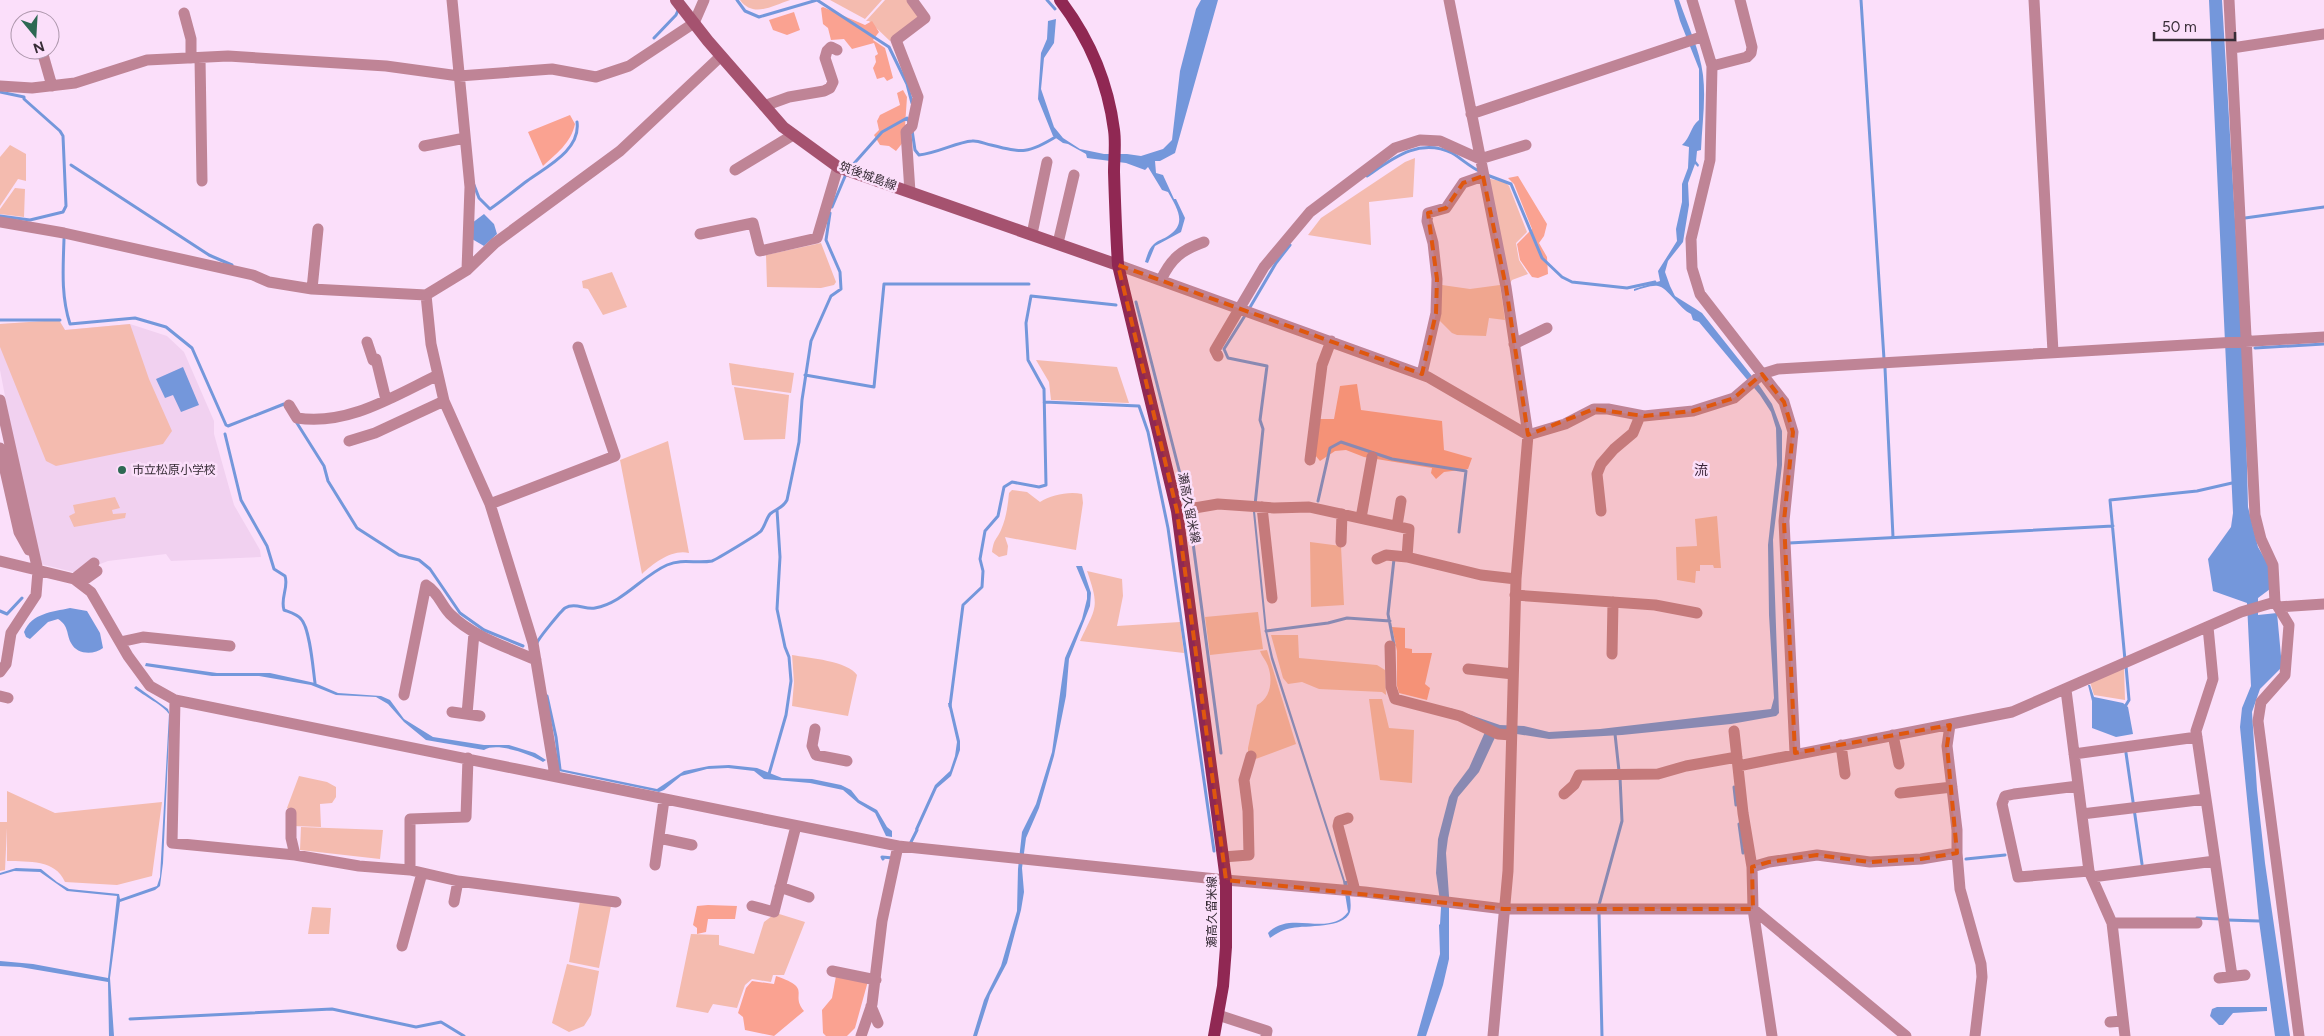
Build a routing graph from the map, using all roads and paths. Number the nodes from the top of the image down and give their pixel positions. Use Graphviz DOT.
graph roads {
  1 [pos="452,0"];
  2 [pos="676,0"];
  3 [pos="704,0"];
  4 [pos="912,0"];
  5 [pos="1060,0"];
  6 [pos="1449,0"];
  7 [pos="1692,0"];
  8 [pos="1740,0"];
  9 [pos="2034,0"];
  10 [pos="2229,0"];
  11 [pos="184,13"];
  12 [pos="694,23"];
  13 [pos="2324,34"];
  14 [pos="1701,37"];
  15 [pos="2232,48"];
  16 [pos="836,50"];
  17 [pos="721,56"];
  18 [pos="195,58"];
  19 [pos="45,60"];
  20 [pos="1712,66"];
  21 [pos="459,76"];
  22 [pos="0,86"];
  23 [pos="52,86"];
  24 [pos="764,106"];
  25 [pos="1471,114"];
  26 [pos="794,135"];
  27 [pos="465,138"];
  28 [pos="1526,145"];
  29 [pos="424,146"];
  30 [pos="1480,159"];
  31 [pos="1047,162"];
  32 [pos="838,167"];
  33 [pos="735,170"];
  34 [pos="1074,175"];
  35 [pos="1483,176"];
  36 [pos="202,181"];
  37 [pos="910,192"];
  38 [pos="0,222"];
  39 [pos="318,229"];
  40 [pos="700,234"];
  41 [pos="1032,234"];
  42 [pos="1204,242"];
  43 [pos="1058,243"];
  44 [pos="1118,265"];
  45 [pos="468,270"];
  46 [pos="1161,280"];
  47 [pos="312,289"];
  48 [pos="426,295"];
  49 [pos="1239,308"];
  50 [pos="1547,328"];
  51 [pos="2324,337"];
  52 [pos="368,342"];
  53 [pos="1331,342"];
  54 [pos="2246,342"];
  55 [pos="1514,344"];
  56 [pos="578,348"];
  57 [pos="2053,352"];
  58 [pos="1218,356"];
  59 [pos="1422,374"];
  60 [pos="1762,374"];
  61 [pos="438,375"];
  62 [pos="0,400"];
  63 [pos="386,400"];
  64 [pos="444,401"];
  65 [pos="289,405"];
  66 [pos="1640,416"];
  67 [pos="2,423"];
  68 [pos="1528,435"];
  69 [pos="349,441"];
  70 [pos="0,448"];
  71 [pos="1372,457"];
  72 [pos="1310,460"];
  73 [pos="1401,501"];
  74 [pos="490,504"];
  75 [pos="1262,507"];
  76 [pos="1177,511"];
  77 [pos="1601,511"];
  78 [pos="1342,514"];
  79 [pos="1361,518"];
  80 [pos="1397,526"];
  81 [pos="1341,542"];
  82 [pos="1407,558"];
  83 [pos="1377,559"];
  84 [pos="0,562"];
  85 [pos="95,567"];
  86 [pos="37,568"];
  87 [pos="1516,579"];
  88 [pos="77,581"];
  89 [pos="1515,595"];
  90 [pos="1272,598"];
  91 [pos="1613,602"];
  92 [pos="2276,604"];
  93 [pos="2324,604"];
  94 [pos="1696,613"];
  95 [pos="2208,627"];
  96 [pos="474,632"];
  97 [pos="120,642"];
  98 [pos="230,646"];
  99 [pos="1390,646"];
  100 [pos="1612,654"];
  101 [pos="536,660"];
  102 [pos="1468,669"];
  103 [pos="0,672"];
  104 [pos="1513,674"];
  105 [pos="2066,690"];
  106 [pos="404,695"];
  107 [pos="175,700"];
  108 [pos="452,712"];
  109 [pos="466,714"];
  110 [pos="480,716"];
  111 [pos="1950,725"];
  112 [pos="815,729"];
  113 [pos="1734,731"];
  114 [pos="1511,735"];
  115 [pos="1893,735"];
  116 [pos="2197,737"];
  117 [pos="1841,745"];
  118 [pos="1795,753"];
  119 [pos="2074,754"];
  120 [pos="1251,756"];
  121 [pos="468,758"];
  122 [pos="847,761"];
  123 [pos="1738,761"];
  124 [pos="1899,764"];
  125 [pos="1845,774"];
  126 [pos="555,776"];
  127 [pos="2078,786"];
  128 [pos="1952,787"];
  129 [pos="1900,793"];
  130 [pos="1564,794"];
  131 [pos="2206,799"];
  132 [pos="664,800"];
  133 [pos="291,813"];
  134 [pos="2082,814"];
  135 [pos="1348,818"];
  136 [pos="796,826"];
  137 [pos="659,838"];
  138 [pos="692,845"];
  139 [pos="898,846"];
  140 [pos="1956,853"];
  141 [pos="295,855"];
  142 [pos="1223,857"];
  143 [pos="2215,861"];
  144 [pos="654,865"];
  145 [pos="1752,868"];
  146 [pos="410,870"];
  147 [pos="422,873"];
  148 [pos="2090,874"];
  149 [pos="1226,880"];
  150 [pos="458,881"];
  151 [pos="780,887"];
  152 [pos="1355,891"];
  153 [pos="809,896"];
  154 [pos="454,902"];
  155 [pos="616,902"];
  156 [pos="752,906"];
  157 [pos="1504,909"];
  158 [pos="1753,909"];
  159 [pos="2112,923"];
  160 [pos="2197,923"];
  161 [pos="402,946"];
  162 [pos="832,971"];
  163 [pos="2245,975"];
  164 [pos="2232,976"];
  165 [pos="2219,978"];
  166 [pos="876,980"];
  167 [pos="871,1006"];
  168 [pos="1218,1014"];
  169 [pos="2123,1021"];
  170 [pos="2110,1022"];
  171 [pos="878,1023"];
  172 [pos="1901,1035"];
  173 [pos="861,1036"];
  174 [pos="1214,1036"];
  175 [pos="1266,1036"];
  176 [pos="1493,1036"];
  177 [pos="1772,1036"];
  178 [pos="1975,1036"];
  179 [pos="2125,1036"];
  180 [pos="2299,1036"];
  1 -- 21 [label="street"];
  2 -- 12 [label="street, 筑後城島線"];
  3 -- 12 [label="street"];
  4 -- 37 [label="street"];
  5 -- 44 [label="main road, 瀬高久留米線"];
  6 -- 25 [label="street"];
  7 -- 14 [label="street"];
  8 -- 20 [label="street"];
  9 -- 57 [label="street"];
  10 -- 15 [label="street"];
  11 -- 18 [label="street"];
  12 -- 17 [label="street, 筑後城島線"];
  12 -- 21 [label="street"];
  13 -- 15 [label="street"];
  14 -- 20 [label="street"];
  14 -- 25 [label="street"];
  15 -- 54 [label="street"];
  16 -- 24 [label="street"];
  17 -- 24 [label="street, 筑後城島線"];
  17 -- 45 [label="street"];
  18 -- 21 [label="street"];
  18 -- 23 [label="street"];
  18 -- 36 [label="street"];
  19 -- 23 [label="street"];
  20 -- 60 [label="street"];
  21 -- 27 [label="street"];
  22 -- 23 [label="street"];
  24 -- 26 [label="street, 筑後城島線"];
  25 -- 30 [label="street"];
  26 -- 32 [label="street, 筑後城島線"];
  26 -- 33 [label="street"];
  27 -- 29 [label="street"];
  27 -- 45 [label="street"];
  28 -- 30 [label="street"];
  30 -- 35 [label="street"];
  30 -- 49 [label="street"];
  31 -- 41 [label="street"];
  32 -- 37 [label="street, 筑後城島線"];
  32 -- 40 [label="street"];
  34 -- 43 [label="street"];
  35 -- 55 [label="street"];
  35 -- 59 [label="street"];
  37 -- 41 [label="street, 筑後城島線"];
  38 -- 47 [label="street"];
  39 -- 47 [label="street"];
  41 -- 43 [label="street, 筑後城島線"];
  42 -- 46 [label="street"];
  43 -- 44 [label="street, 筑後城島線"];
  44 -- 46 [label="street"];
  44 -- 76 [label="main road, 瀬高久留米線"];
  45 -- 48 [label="street"];
  46 -- 49 [label="street"];
  47 -- 48 [label="street"];
  48 -- 61 [label="street"];
  49 -- 53 [label="street"];
  49 -- 58 [label="street"];
  50 -- 55 [label="street"];
  51 -- 54 [label="street"];
  52 -- 63 [label="street"];
  53 -- 59 [label="street"];
  53 -- 72 [label="street"];
  54 -- 57 [label="street"];
  54 -- 92 [label="street"];
  55 -- 68 [label="street"];
  56 -- 74 [label="street"];
  57 -- 60 [label="street"];
  59 -- 68 [label="street"];
  60 -- 66 [label="street"];
  60 -- 118 [label="street"];
  61 -- 63 [label="street"];
  61 -- 64 [label="street"];
  62 -- 67 [label="street"];
  63 -- 65 [label="street"];
  64 -- 69 [label="street"];
  64 -- 74 [label="street"];
  66 -- 68 [label="street"];
  66 -- 77 [label="street"];
  67 -- 86 [label="street"];
  68 -- 87 [label="street"];
  70 -- 86 [label="street"];
  71 -- 79 [label="street"];
  73 -- 80 [label="street"];
  74 -- 101 [label="street"];
  75 -- 76 [label="street"];
  75 -- 78 [label="street"];
  75 -- 90 [label="street"];
  76 -- 142 [label="main road, 瀬高久留米線"];
  78 -- 79 [label="street"];
  78 -- 81 [label="street"];
  79 -- 80 [label="street"];
  80 -- 82 [label="street"];
  82 -- 83 [label="street"];
  82 -- 87 [label="street"];
  84 -- 86 [label="street"];
  85 -- 88 [label="street"];
  86 -- 88 [label="street"];
  86 -- 103 [label="street"];
  87 -- 89 [label="street"];
  88 -- 97 [label="street"];
  89 -- 91 [label="street"];
  89 -- 104 [label="street"];
  91 -- 94 [label="street"];
  91 -- 100 [label="street"];
  92 -- 93 [label="street"];
  92 -- 95 [label="street"];
  92 -- 180 [label="street"];
  95 -- 105 [label="street"];
  95 -- 116 [label="street"];
  96 -- 101 [label="street"];
  96 -- 106 [label="street"];
  96 -- 109 [label="street"];
  97 -- 98 [label="street"];
  97 -- 107 [label="street"];
  99 -- 114 [label="street"];
  101 -- 126 [label="street"];
  102 -- 104 [label="street"];
  104 -- 114 [label="street"];
  105 -- 111 [label="street"];
  105 -- 119 [label="street"];
  107 -- 121 [label="street"];
  107 -- 141 [label="street"];
  108 -- 109 [label="street"];
  109 -- 110 [label="street"];
  111 -- 115 [label="street"];
  111 -- 128 [label="street"];
  112 -- 122 [label="street"];
  113 -- 123 [label="street"];
  114 -- 157 [label="street"];
  115 -- 117 [label="street"];
  115 -- 124 [label="street"];
  116 -- 119 [label="street"];
  116 -- 131 [label="street"];
  117 -- 118 [label="street"];
  117 -- 125 [label="street"];
  118 -- 123 [label="street"];
  119 -- 127 [label="street"];
  120 -- 142 [label="street"];
  121 -- 126 [label="street"];
  121 -- 146 [label="street"];
  123 -- 130 [label="street"];
  123 -- 145 [label="street"];
  126 -- 132 [label="street"];
  127 -- 134 [label="street"];
  127 -- 148 [label="street"];
  128 -- 129 [label="street"];
  128 -- 140 [label="street"];
  131 -- 134 [label="street"];
  131 -- 143 [label="street"];
  132 -- 136 [label="street"];
  132 -- 137 [label="street"];
  133 -- 141 [label="street"];
  134 -- 148 [label="street"];
  135 -- 152 [label="street"];
  136 -- 139 [label="street"];
  136 -- 151 [label="street"];
  137 -- 138 [label="street"];
  137 -- 144 [label="street"];
  139 -- 149 [label="street"];
  139 -- 166 [label="street"];
  140 -- 145 [label="street"];
  140 -- 178 [label="street"];
  141 -- 146 [label="street"];
  142 -- 149 [label="main road, 瀬高久留米線"];
  143 -- 148 [label="street"];
  143 -- 164 [label="street"];
  145 -- 158 [label="street"];
  146 -- 147 [label="street"];
  147 -- 150 [label="street"];
  147 -- 161 [label="street"];
  148 -- 159 [label="street"];
  149 -- 152 [label="street"];
  149 -- 168 [label="main road, 瀬高久留米線"];
  150 -- 154 [label="street"];
  150 -- 155 [label="street"];
  151 -- 153 [label="street"];
  151 -- 156 [label="street"];
  152 -- 157 [label="street"];
  157 -- 158 [label="street"];
  157 -- 176 [label="street"];
  158 -- 172 [label="street"];
  158 -- 177 [label="street"];
  159 -- 160 [label="street"];
  159 -- 169 [label="street"];
  162 -- 166 [label="street"];
  163 -- 164 [label="street"];
  164 -- 165 [label="street"];
  166 -- 167 [label="street"];
  167 -- 171 [label="street"];
  167 -- 173 [label="street"];
  168 -- 174 [label="main road, 瀬高久留米線"];
  168 -- 175 [label="street"];
  169 -- 170 [label="street"];
  169 -- 179 [label="street"];
}
